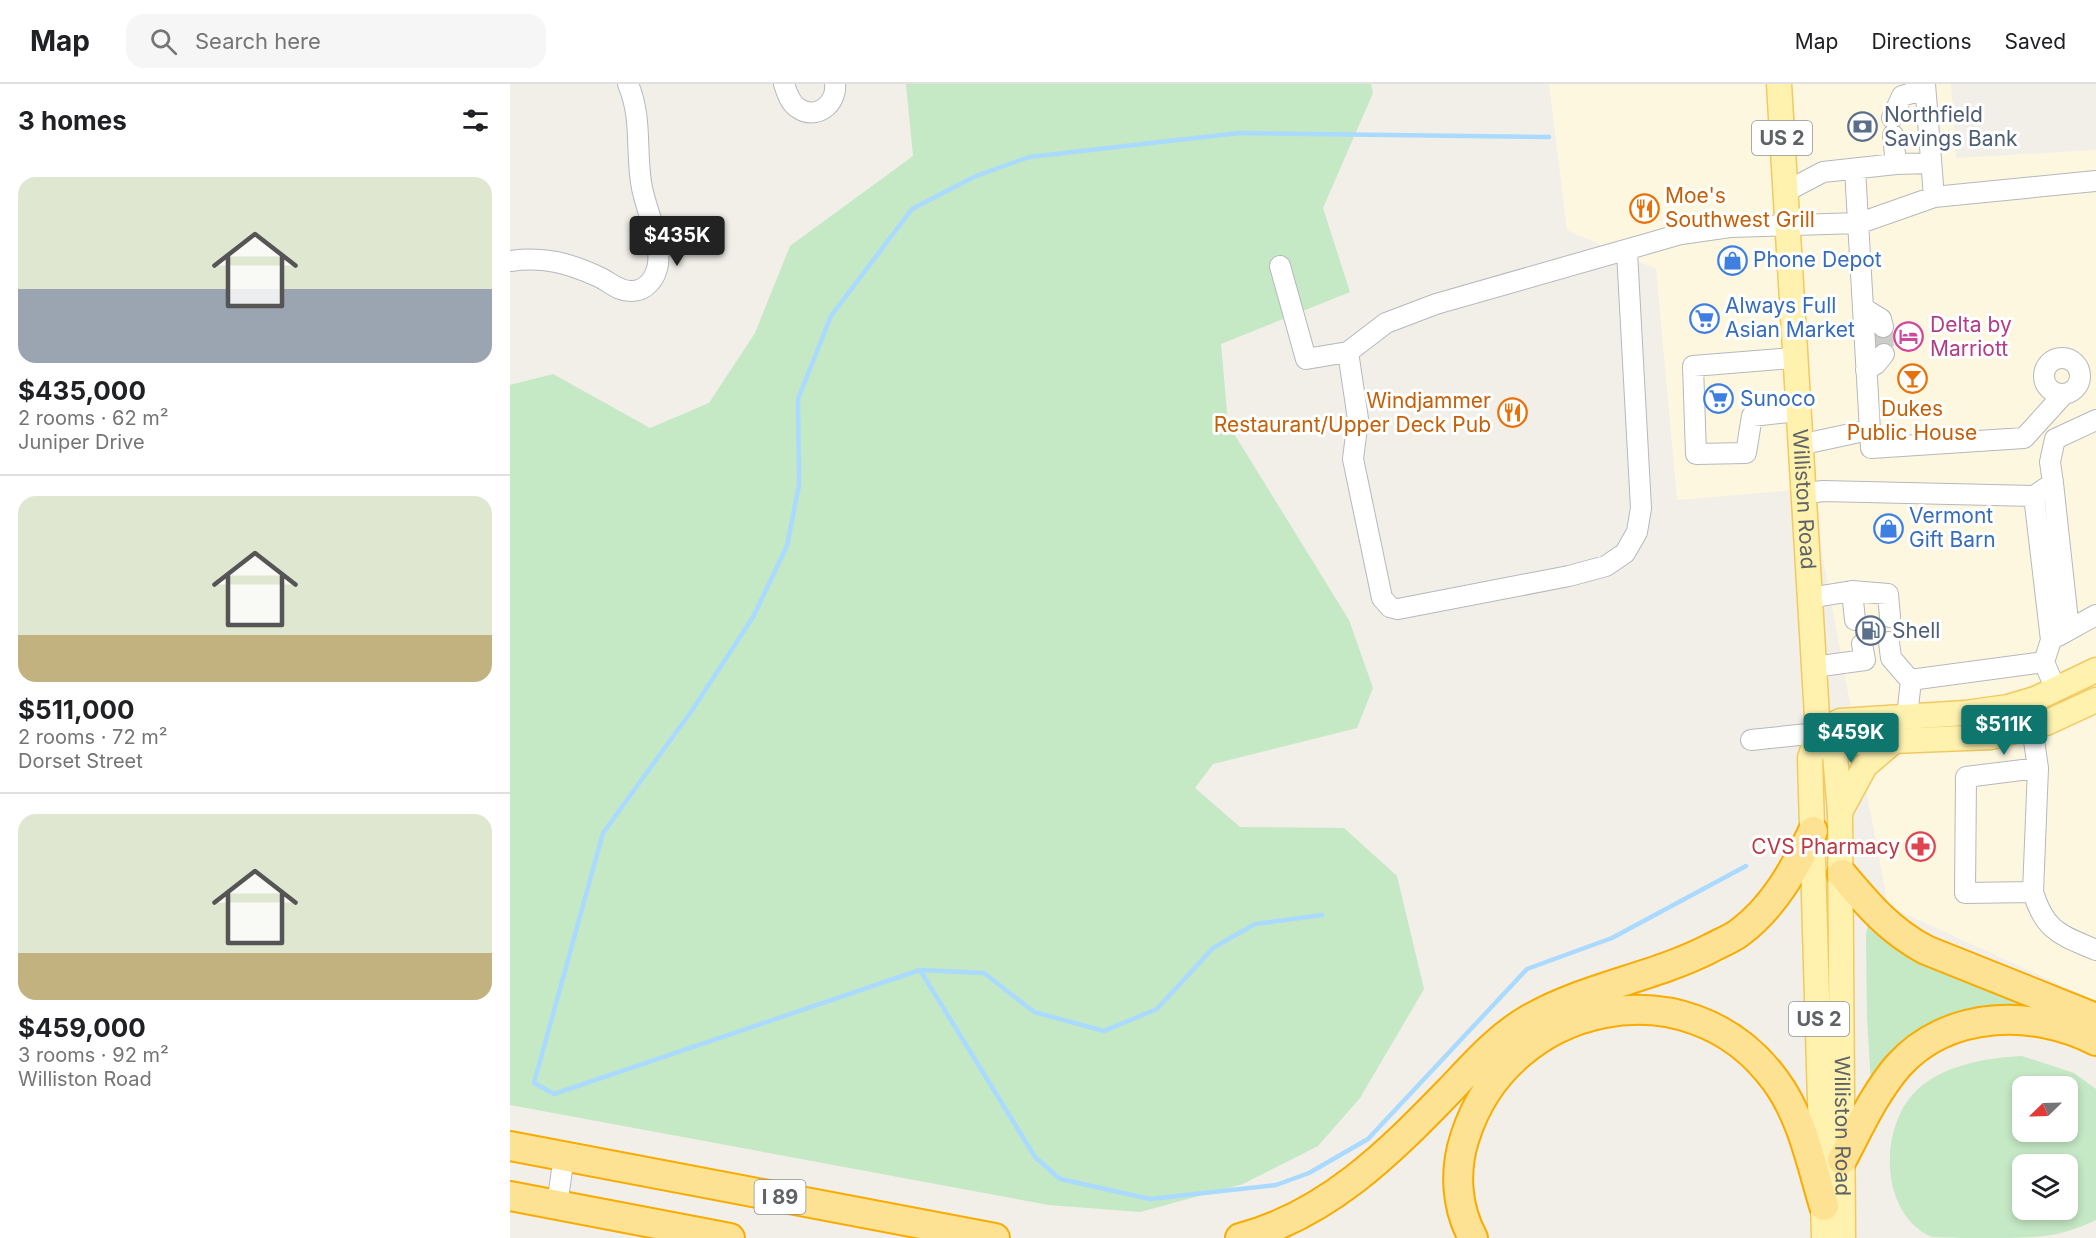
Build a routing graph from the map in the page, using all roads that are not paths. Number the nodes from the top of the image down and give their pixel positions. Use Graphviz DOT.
graph roads {
  1 [pos="628,84"];
  2 [pos="783,84"];
  3 [pos="835,84"];
  4 [pos="1779,84"];
  5 [pos="1925,87"];
  6 [pos="1930,163"];
  7 [pos="1896,164"];
  8 [pos="1855,169"];
  9 [pos="2096,181"];
  10 [pos="1785,192"];
  11 [pos="1934,196"];
  12 [pos="1860,223"];
  13 [pos="1786,226"];
  14 [pos="1627,252"];
  15 [pos="510,261"];
  16 [pos="1280,266"];
  17 [pos="1863,308"];
  18 [pos="1883,327"];
  19 [pos="1347,352"];
  20 [pos="1884,354"];
  21 [pos="1793,358"];
  22 [pos="1866,370"];
  23 [pos="2064,394"];
  24 [pos="1797,411"];
  25 [pos="2096,420"];
  26 [pos="1869,430"];
  27 [pos="1799,445"];
  28 [pos="2053,483"];
  29 [pos="1802,494"];
  30 [pos="2034,496"];
  31 [pos="1852,591"];
  32 [pos="1809,598"];
  33 [pos="2096,615"];
  34 [pos="1890,617"];
  35 [pos="1855,620"];
  36 [pos="2069,630"];
  37 [pos="2051,640"];
  38 [pos="2044,662"];
  39 [pos="1814,668"];
  40 [pos="2096,670"];
  41 [pos="1911,680"];
  42 [pos="2056,690"];
  43 [pos="2096,700"];
  44 [pos="2067,714"];
  45 [pos="1907,717"];
  46 [pos="2032,727"];
  47 [pos="1818,733"];
  48 [pos="1751,740"];
  49 [pos="1893,742"];
  50 [pos="2038,768"];
  51 [pos="1840,812"];
  52 [pos="1813,831"];
  53 [pos="1842,874"];
  54 [pos="2032,892"];
  55 [pos="2096,950"];
  56 [pos="2096,1018"];
  57 [pos="2096,1041"];
  58 [pos="510,1146"];
  59 [pos="564,1156"];
  60 [pos="1842,1160"];
  61 [pos="510,1196"];
  62 [pos="557,1205"];
  63 [pos="1824,1206"];
  64 [pos="631,1219"];
  65 [pos="701,1238"];
  66 [pos="730,1238"];
  67 [pos="995,1238"];
  68 [pos="1240,1238"];
  69 [pos="1473,1238"];
  70 [pos="1824,1238"];
  71 [pos="1843,1238"];
  1 -- 15 [label="street"];
  2 -- 3 [label="street"];
  4 -- 10 [label="main road, Williston Road / US 2"];
  5 -- 6 [label="street"];
  5 -- 7 [label="street"];
  6 -- 7 [label="street"];
  6 -- 11 [label="street"];
  7 -- 8 [label="street"];
  8 -- 10 [label="street"];
  8 -- 12 [label="street"];
  9 -- 11 [label="street"];
  10 -- 13 [label="main road, Williston Road / US 2"];
  11 -- 12 [label="street"];
  12 -- 13 [label="street"];
  12 -- 17 [label="street"];
  13 -- 14 [label="street"];
  13 -- 21 [label="main road, Williston Road / US 2"];
  14 -- 19 [label="street"];
  14 -- 19 [label="street"];
  16 -- 19 [label="street"];
  17 -- 18 [label="street"];
  17 -- 22 [label="street"];
  20 -- 22 [label="street"];
  21 -- 24 [label="main road, Williston Road / US 2"];
  21 -- 24 [label="street"];
  22 -- 26 [label="street"];
  23 -- 26 [label="street"];
  24 -- 27 [label="main road, Williston Road / US 2"];
  25 -- 28 [label="street"];
  26 -- 27 [label="street"];
  27 -- 29 [label="main road, Williston Road / US 2"];
  28 -- 30 [label="street"];
  28 -- 36 [label="street"];
  29 -- 30 [label="street"];
  29 -- 32 [label="main road, Williston Road / US 2"];
  30 -- 37 [label="street"];
  31 -- 32 [label="street"];
  31 -- 34 [label="street"];
  31 -- 35 [label="street"];
  32 -- 39 [label="main road, Williston Road / US 2"];
  33 -- 36 [label="street"];
  36 -- 37 [label="street"];
  37 -- 38 [label="street"];
  38 -- 41 [label="street"];
  38 -- 42 [label="street"];
  39 -- 41 [label="street"];
  39 -- 47 [label="main road, Williston Road / US 2"];
  40 -- 42 [label="main road"];
  41 -- 45 [label="street"];
  42 -- 44 [label="main road"];
  42 -- 45 [label="main road"];
  43 -- 44 [label="main road"];
  44 -- 46 [label="main road"];
  45 -- 47 [label="main road"];
  46 -- 49 [label="main road"];
  46 -- 50 [label="street"];
  47 -- 48 [label="street"];
  47 -- 49 [label="main road"];
  47 -- 51 [label="main road, Williston Road / US 2"];
  47 -- 52 [label="main road, Williston Road / US 2"];
  49 -- 51 [label="main road"];
  50 -- 54 [label="street"];
  50 -- 54 [label="street"];
  51 -- 53 [label="main road, Williston Road / US 2"];
  52 -- 63 [label="main road, Williston Road / US 2"];
  52 -- 68 [label="highway"];
  53 -- 56 [label="highway"];
  53 -- 60 [label="main road, Williston Road / US 2"];
  54 -- 55 [label="street"];
  57 -- 60 [label="highway"];
  58 -- 59 [label="highway, I 89"];
  59 -- 62 [label="street"];
  59 -- 67 [label="highway, I 89"];
  60 -- 71 [label="main road, Williston Road / US 2"];
  61 -- 62 [label="highway"];
  62 -- 64 [label="highway"];
  63 -- 69 [label="highway"];
  63 -- 70 [label="main road, Williston Road / US 2"];
  64 -- 65 [label="highway"];
  64 -- 66 [label="highway"];
}
